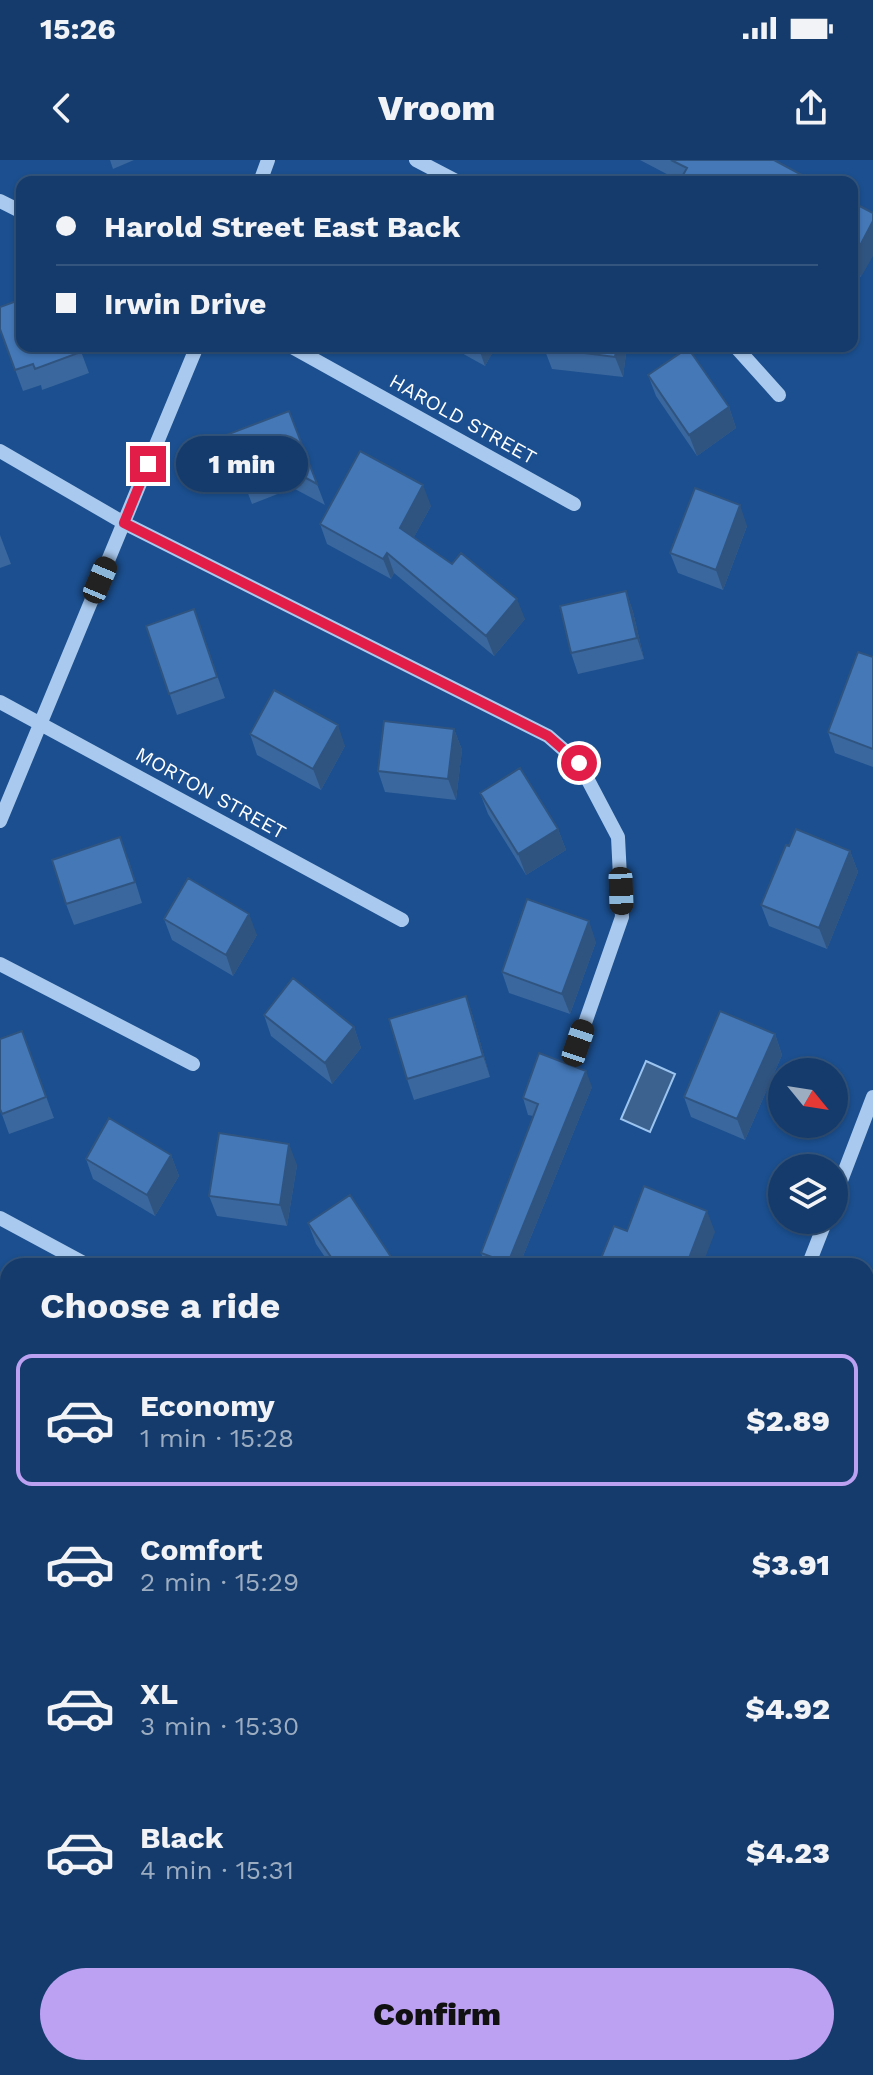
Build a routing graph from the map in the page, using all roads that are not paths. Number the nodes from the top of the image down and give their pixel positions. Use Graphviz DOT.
graph roads {
  1 [pos="416,160"];
  2 [pos="447,176"];
  3 [pos="195,352"];
  4 [pos="301,352"];
  5 [pos="740,352"];
  6 [pos="779,395"];
  7 [pos="0,451"];
  8 [pos="574,504"];
  9 [pos="124,523"];
  10 [pos="0,702"];
  11 [pos="40,723"];
  12 [pos="0,821"];
  13 [pos="402,920"];
  14 [pos="0,964"];
  15 [pos="578,1043"];
  16 [pos="193,1064"];
  17 [pos="873,1097"];
  18 [pos="848,1162"];
  19 [pos="0,1218"];
  20 [pos="821,1234"];
  21 [pos="74,1258"];
  22 [pos="811,1258"];
  1 -- 2 [label="street"];
  3 -- 9 [label="street"];
  4 -- 8 [label="street, HAROLD STREET"];
  5 -- 6 [label="street"];
  7 -- 9 [label="street"];
  9 -- 11 [label="street"];
  9 -- 15 [label="street"];
  10 -- 11 [label="street, MORTON STREET"];
  11 -- 12 [label="street"];
  11 -- 13 [label="street, MORTON STREET"];
  14 -- 16 [label="street"];
  17 -- 18 [label="street"];
  19 -- 21 [label="street"];
  20 -- 22 [label="street"];
}
